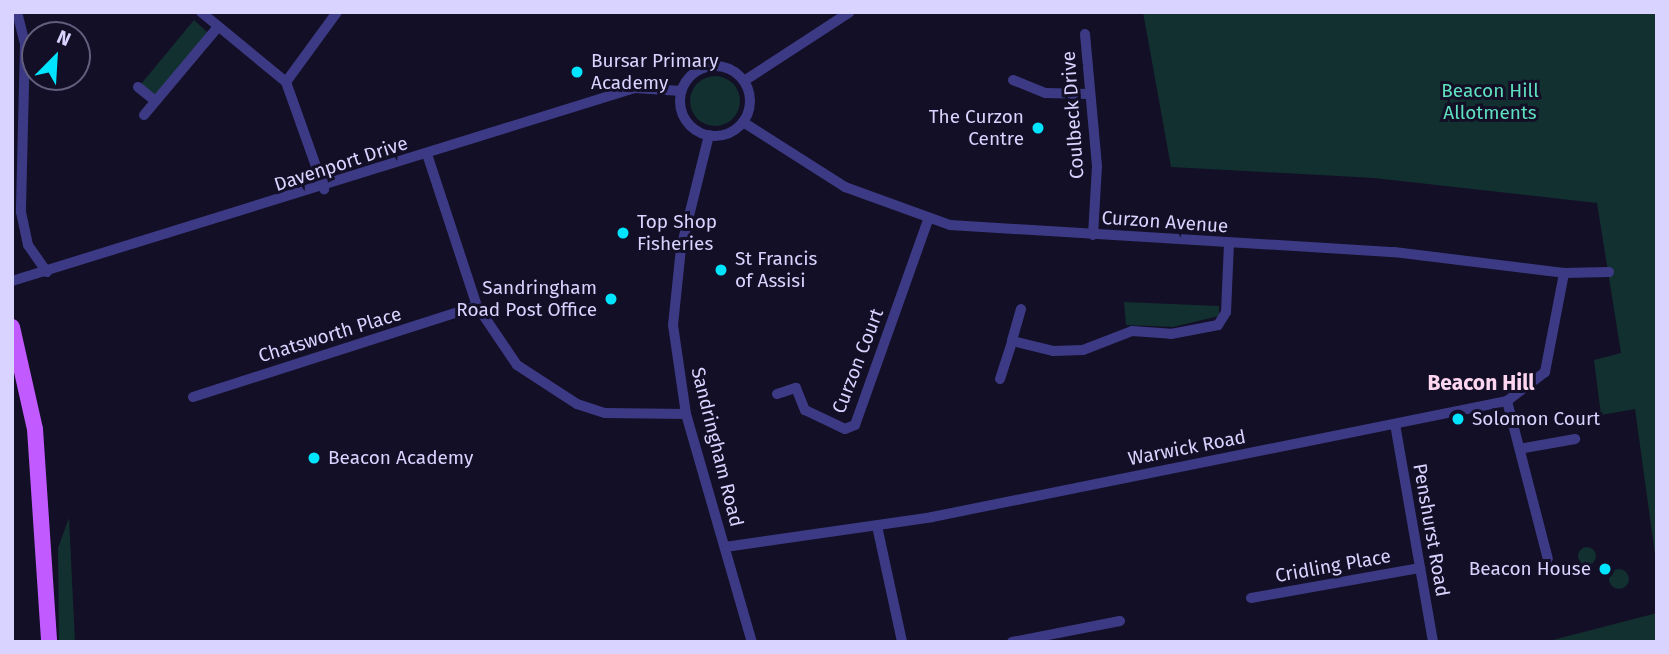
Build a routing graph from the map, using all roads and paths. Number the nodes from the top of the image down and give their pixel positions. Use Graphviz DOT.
graph roads {
  1 [pos="17,12"];
  2 [pos="201,12"];
  3 [pos="337,12"];
  4 [pos="850,12"];
  5 [pos="217,28"];
  6 [pos="1085,34"];
  7 [pos="1013,80"];
  8 [pos="744,81"];
  9 [pos="286,82"];
  10 [pos="138,87"];
  11 [pos="681,91"];
  12 [pos="1090,94"];
  13 [pos="155,101"];
  14 [pos="144,115"];
  15 [pos="743,122"];
  16 [pos="709,135"];
  17 [pos="427,155"];
  18 [pos="324,189"];
  19 [pos="928,220"];
  20 [pos="1093,235"];
  21 [pos="1229,244"];
  22 [pos="47,272"];
  23 [pos="1609,272"];
  24 [pos="1564,273"];
  25 [pos="12,281"];
  26 [pos="477,306"];
  27 [pos="1021,309"];
  28 [pos="12,327"];
  29 [pos="1012,341"];
  30 [pos="1000,379"];
  31 [pos="777,394"];
  32 [pos="193,397"];
  33 [pos="1507,401"];
  34 [pos="686,414"];
  35 [pos="1395,424"];
  36 [pos="1574,439"];
  37 [pos="1524,448"];
  38 [pos="877,526"];
  39 [pos="725,547"];
  40 [pos="1548,559"];
  41 [pos="1420,568"];
  42 [pos="1251,598"];
  43 [pos="1120,621"];
  44 [pos="49,642"];
  45 [pos="752,642"];
  46 [pos="901,642"];
  47 [pos="1012,642"];
  48 [pos="1433,642"];
  1 -- 22 [label="street"];
  2 -- 5 [label="street"];
  3 -- 9 [label="street"];
  4 -- 8 [label="street"];
  5 -- 9 [label="street"];
  5 -- 13 [label="street"];
  6 -- 12 [label="street, Coulbeck Drive"];
  7 -- 12 [label="street"];
  8 -- 11 [label="street"];
  8 -- 15 [label="street"];
  9 -- 18 [label="street"];
  10 -- 13 [label="street"];
  11 -- 16 [label="street"];
  11 -- 17 [label="street, Davenport Drive"];
  12 -- 20 [label="street, Coulbeck Drive"];
  13 -- 14 [label="street"];
  15 -- 16 [label="street"];
  15 -- 19 [label="street, Curzon Avenue"];
  16 -- 34 [label="street, Sandringham Road"];
  17 -- 18 [label="street, Davenport Drive"];
  17 -- 26 [label="street"];
  18 -- 22 [label="street, Davenport Drive"];
  19 -- 20 [label="street, Curzon Avenue"];
  19 -- 31 [label="street, Curzon Court"];
  20 -- 21 [label="street, Curzon Avenue"];
  21 -- 24 [label="street, Curzon Avenue"];
  21 -- 29 [label="street"];
  22 -- 25 [label="street, Davenport Drive"];
  23 -- 24 [label="street, Curzon Avenue"];
  24 -- 33 [label="street, Warwick Road"];
  26 -- 32 [label="street, Chatsworth Place"];
  26 -- 34 [label="street"];
  27 -- 29 [label="street"];
  28 -- 44 [label="main road"];
  29 -- 30 [label="street"];
  33 -- 35 [label="street, Warwick Road"];
  33 -- 37 [label="street"];
  34 -- 39 [label="street, Sandringham Road"];
  35 -- 38 [label="street, Warwick Road"];
  35 -- 41 [label="street, Penshurst Road"];
  36 -- 37 [label="street"];
  37 -- 40 [label="street"];
  38 -- 39 [label="street, Warwick Road"];
  38 -- 46 [label="street"];
  39 -- 45 [label="street, Sandringham Road"];
  41 -- 42 [label="street, Cridling Place"];
  41 -- 48 [label="street, Penshurst Road"];
  43 -- 47 [label="street"];
}
